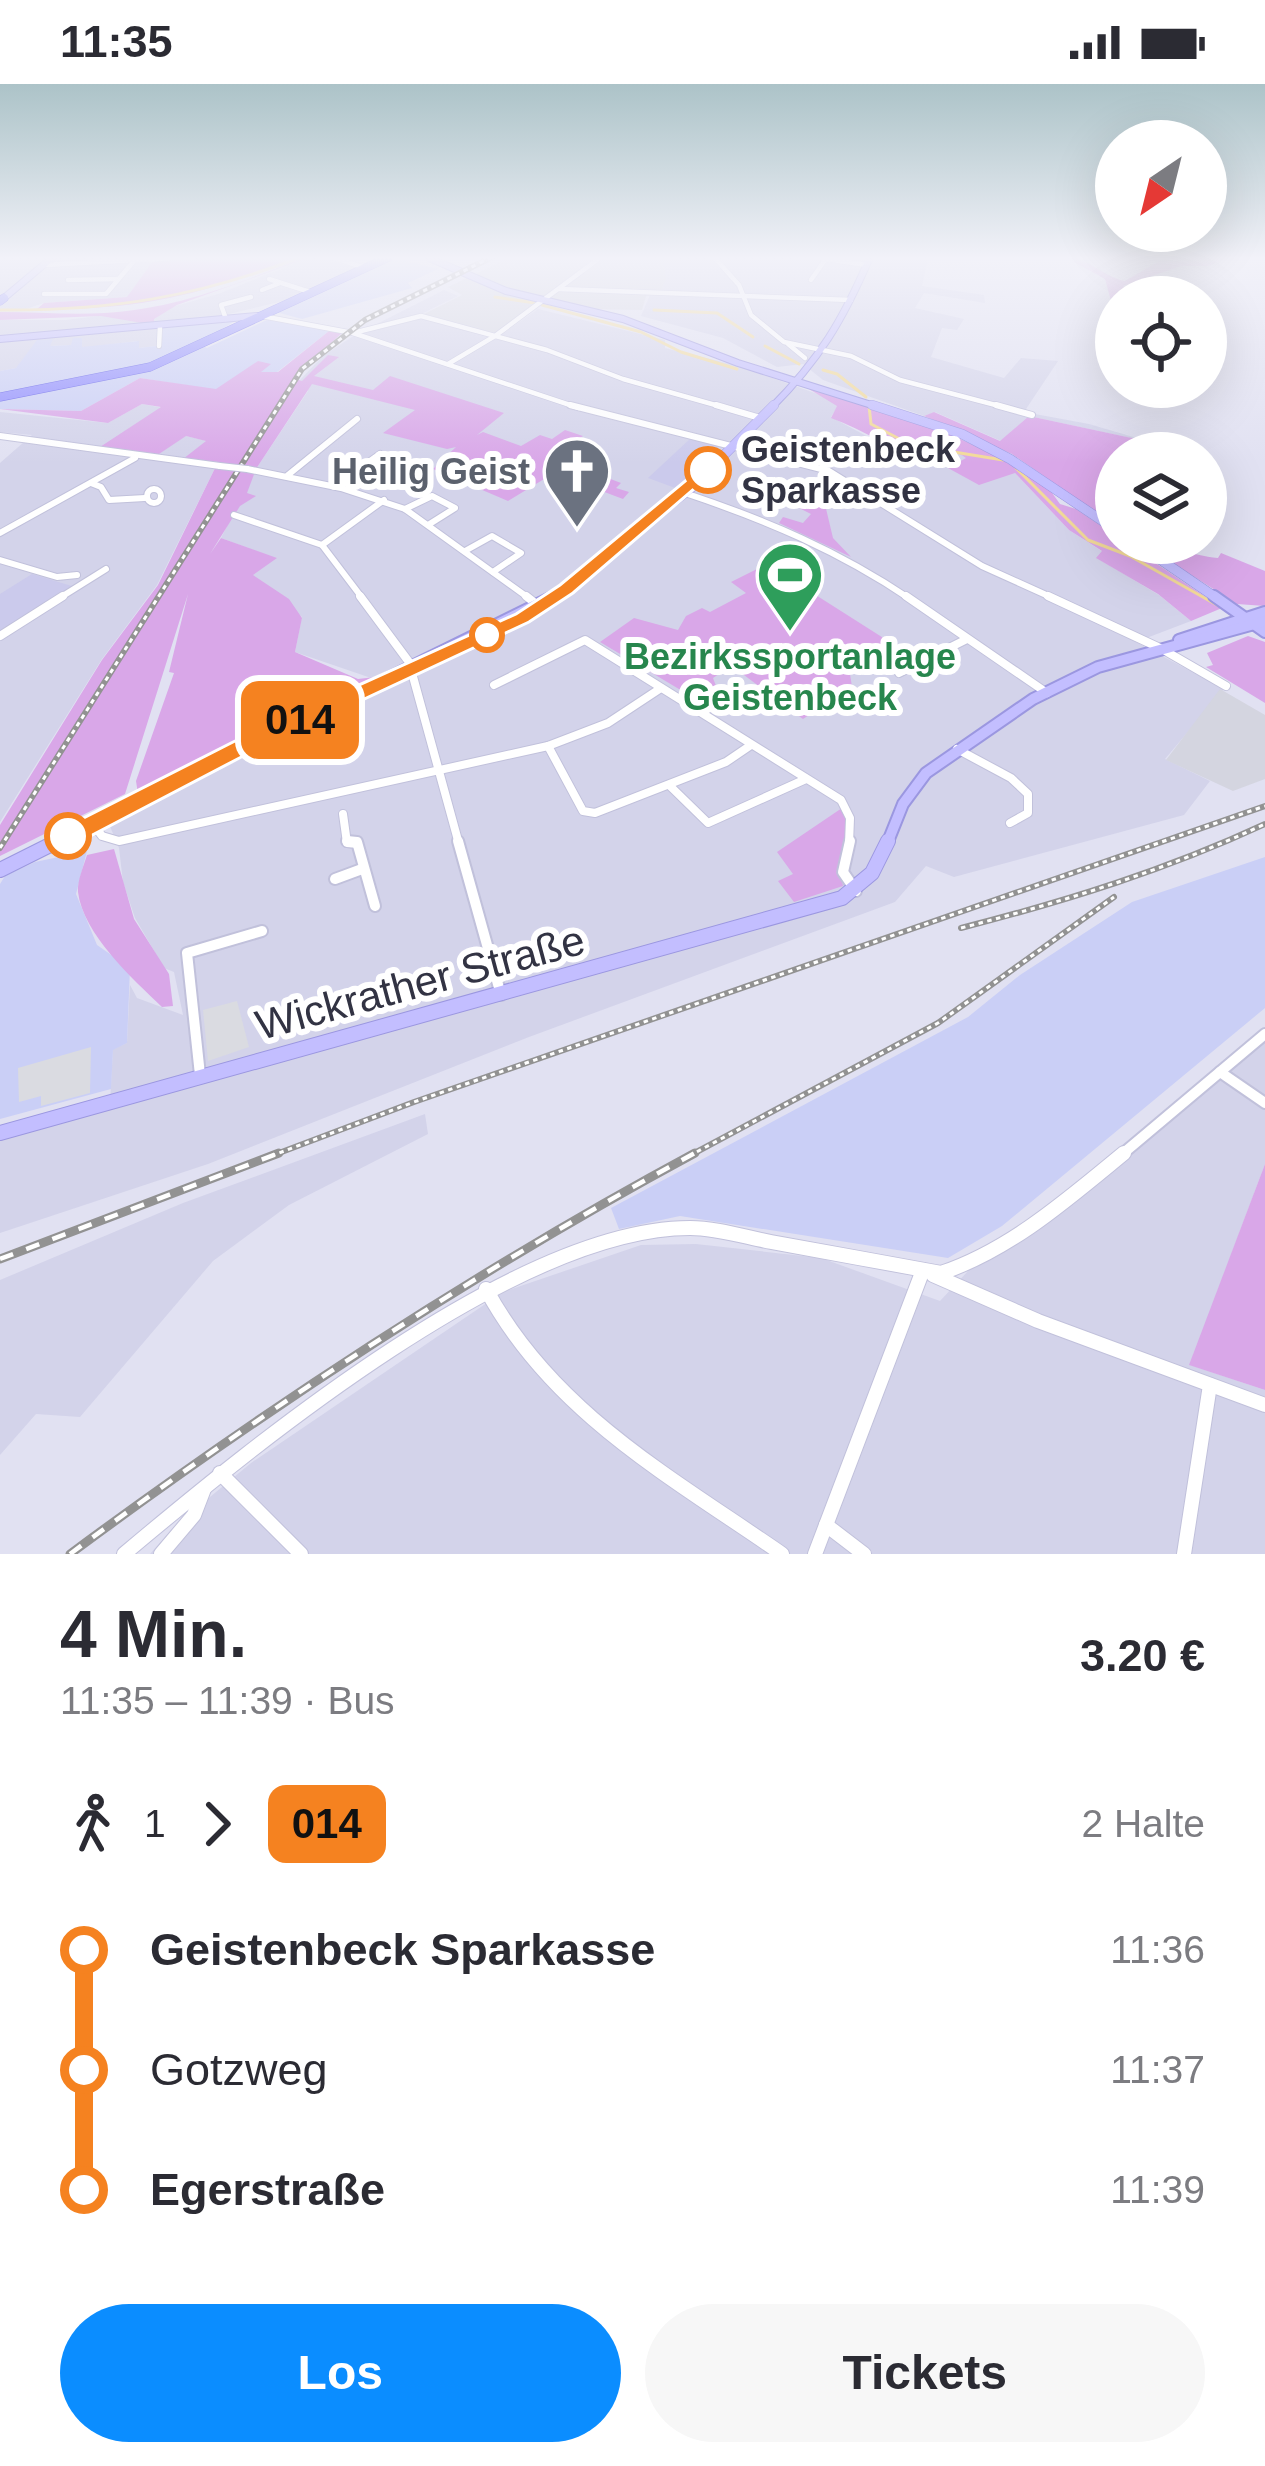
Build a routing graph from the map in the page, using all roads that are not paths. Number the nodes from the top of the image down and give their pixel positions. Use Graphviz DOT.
graph roads {
  1 [pos="160,326"];
  2 [pos="164,326"];
  3 [pos="243,326"];
  4 [pos="311,326"];
  5 [pos="383,326"];
  6 [pos="457,326"];
  7 [pos="509,326"];
  8 [pos="641,326"];
  9 [pos="764,326"];
  10 [pos="838,326"];
  11 [pos="353,333"];
  12 [pos="495,336"];
  13 [pos="0,339"];
  14 [pos="788,344"];
  15 [pos="159,346"];
  16 [pos="826,350"];
  17 [pos="805,358"];
  18 [pos="448,364"];
  19 [pos="797,382"];
  20 [pos="0,396"];
  21 [pos="1032,416"];
  22 [pos="760,418"];
  23 [pos="357,419"];
  24 [pos="0,436"];
  25 [pos="732,446"];
  26 [pos="376,457"];
  27 [pos="135,458"];
  28 [pos="288,475"];
  29 [pos="91,483"];
  30 [pos="335,486"];
  31 [pos="685,494"];
  32 [pos="145,499"];
  33 [pos="384,500"];
  34 [pos="405,509"];
  35 [pos="234,515"];
  36 [pos="1095,516"];
  37 [pos="428,525"];
  38 [pos="0,532"];
  39 [pos="322,545"];
  40 [pos="464,551"];
  41 [pos="0,560"];
  42 [pos="1168,564"];
  43 [pos="106,569"];
  44 [pos="493,572"];
  45 [pos="77,575"];
  46 [pos="540,607"];
  47 [pos="1265,612"];
  48 [pos="1258,624"];
  49 [pos="0,636"];
  50 [pos="967,639"];
  51 [pos="1162,649"];
  52 [pos="411,670"];
  53 [pos="899,673"];
  54 [pos="494,685"];
  55 [pos="1226,686"];
  56 [pos="661,688"];
  57 [pos="1047,693"];
  58 [pos="751,745"];
  59 [pos="548,746"];
  60 [pos="957,749"];
  61 [pos="435,768"];
  62 [pos="806,779"];
  63 [pos="669,785"];
  64 [pos="343,814"];
  65 [pos="1010,823"];
  66 [pos="93,824"];
  67 [pos="347,843"];
  68 [pos="330,847"];
  69 [pos="362,869"];
  70 [pos="0,870"];
  71 [pos="335,878"];
  72 [pos="856,891"];
  73 [pos="375,906"];
  74 [pos="262,931"];
  75 [pos="501,995"];
  76 [pos="1265,1034"];
  77 [pos="1220,1072"];
  78 [pos="200,1075"];
  79 [pos="1265,1103"];
  80 [pos="0,1133"];
  81 [pos="923,1270"];
  82 [pos="486,1288"];
  83 [pos="1210,1385"];
  84 [pos="1265,1405"];
  85 [pos="213,1479"];
  86 [pos="826,1525"];
  87 [pos="124,1554"];
  88 [pos="161,1554"];
  89 [pos="301,1554"];
  90 [pos="782,1554"];
  91 [pos="815,1554"];
  92 [pos="864,1554"];
  93 [pos="1184,1554"];
  1 -- 2 [label="main road"];
  1 -- 13 [label="main road"];
  1 -- 15 [label="street"];
  3 -- 20 [label="main road"];
  4 -- 11 [label="street"];
  5 -- 11 [label="street"];
  6 -- 12 [label="street"];
  7 -- 12 [label="street"];
  8 -- 19 [label="main road"];
  9 -- 14 [label="street"];
  10 -- 16 [label="main road"];
  11 -- 18 [label="street"];
  12 -- 18 [label="street"];
  12 -- 22 [label="street"];
  14 -- 16 [label="street"];
  14 -- 17 [label="street"];
  16 -- 19 [label="main road"];
  16 -- 21 [label="street"];
  18 -- 25 [label="street"];
  19 -- 22 [label="main road"];
  19 -- 36 [label="main road"];
  22 -- 25 [label="main road"];
  23 -- 28 [label="street"];
  24 -- 27 [label="street"];
  25 -- 31 [label="main road"];
  25 -- 51 [label="street"];
  26 -- 30 [label="street"];
  27 -- 28 [label="street, bridge"];
  27 -- 29 [label="street"];
  28 -- 30 [label="street"];
  29 -- 32 [label="street"];
  29 -- 38 [label="street"];
  30 -- 33 [label="street"];
  31 -- 46 [label="main road"];
  31 -- 50 [label="street"];
  33 -- 34 [label="street"];
  33 -- 39 [label="street"];
  34 -- 37 [label="street"];
  34 -- 37 [label="street"];
  35 -- 39 [label="street"];
  37 -- 40 [label="street"];
  39 -- 52 [label="street"];
  40 -- 44 [label="street"];
  40 -- 44 [label="street"];
  41 -- 45 [label="street"];
  42 -- 48 [label="main road"];
  43 -- 49 [label="street"];
  44 -- 46 [label="street"];
  46 -- 52 [label="main road"];
  47 -- 48 [label="main road"];
  48 -- 51 [label="main road"];
  50 -- 53 [label="street"];
  50 -- 57 [label="street"];
  51 -- 55 [label="street"];
  51 -- 57 [label="main road"];
  52 -- 61 [label="street"];
  52 -- 66 [label="main road"];
  54 -- 56 [label="street"];
  56 -- 58 [label="street"];
  56 -- 59 [label="street"];
  57 -- 60 [label="main road"];
  58 -- 62 [label="street"];
  58 -- 63 [label="street"];
  59 -- 61 [label="street"];
  59 -- 63 [label="street"];
  60 -- 65 [label="street"];
  60 -- 72 [label="main road"];
  61 -- 66 [label="street"];
  61 -- 75 [label="street"];
  62 -- 63 [label="street"];
  62 -- 72 [label="street"];
  64 -- 67 [label="street"];
  66 -- 70 [label="main road"];
  67 -- 68 [label="street"];
  67 -- 69 [label="street"];
  69 -- 71 [label="street"];
  69 -- 73 [label="street"];
  72 -- 75 [label="main road, Wickrather Straße"];
  74 -- 78 [label="street"];
  75 -- 78 [label="main road, Wickrather Straße"];
  76 -- 77 [label="street"];
  77 -- 79 [label="street"];
  77 -- 81 [label="street"];
  78 -- 80 [label="main road, Wickrather Straße"];
  81 -- 82 [label="street"];
  81 -- 83 [label="street"];
  81 -- 86 [label="street"];
  82 -- 85 [label="street"];
  82 -- 90 [label="street"];
  83 -- 84 [label="street"];
  83 -- 93 [label="street"];
  85 -- 87 [label="street"];
  85 -- 88 [label="street"];
  85 -- 89 [label="street"];
  86 -- 91 [label="street"];
  86 -- 92 [label="street"];
}
